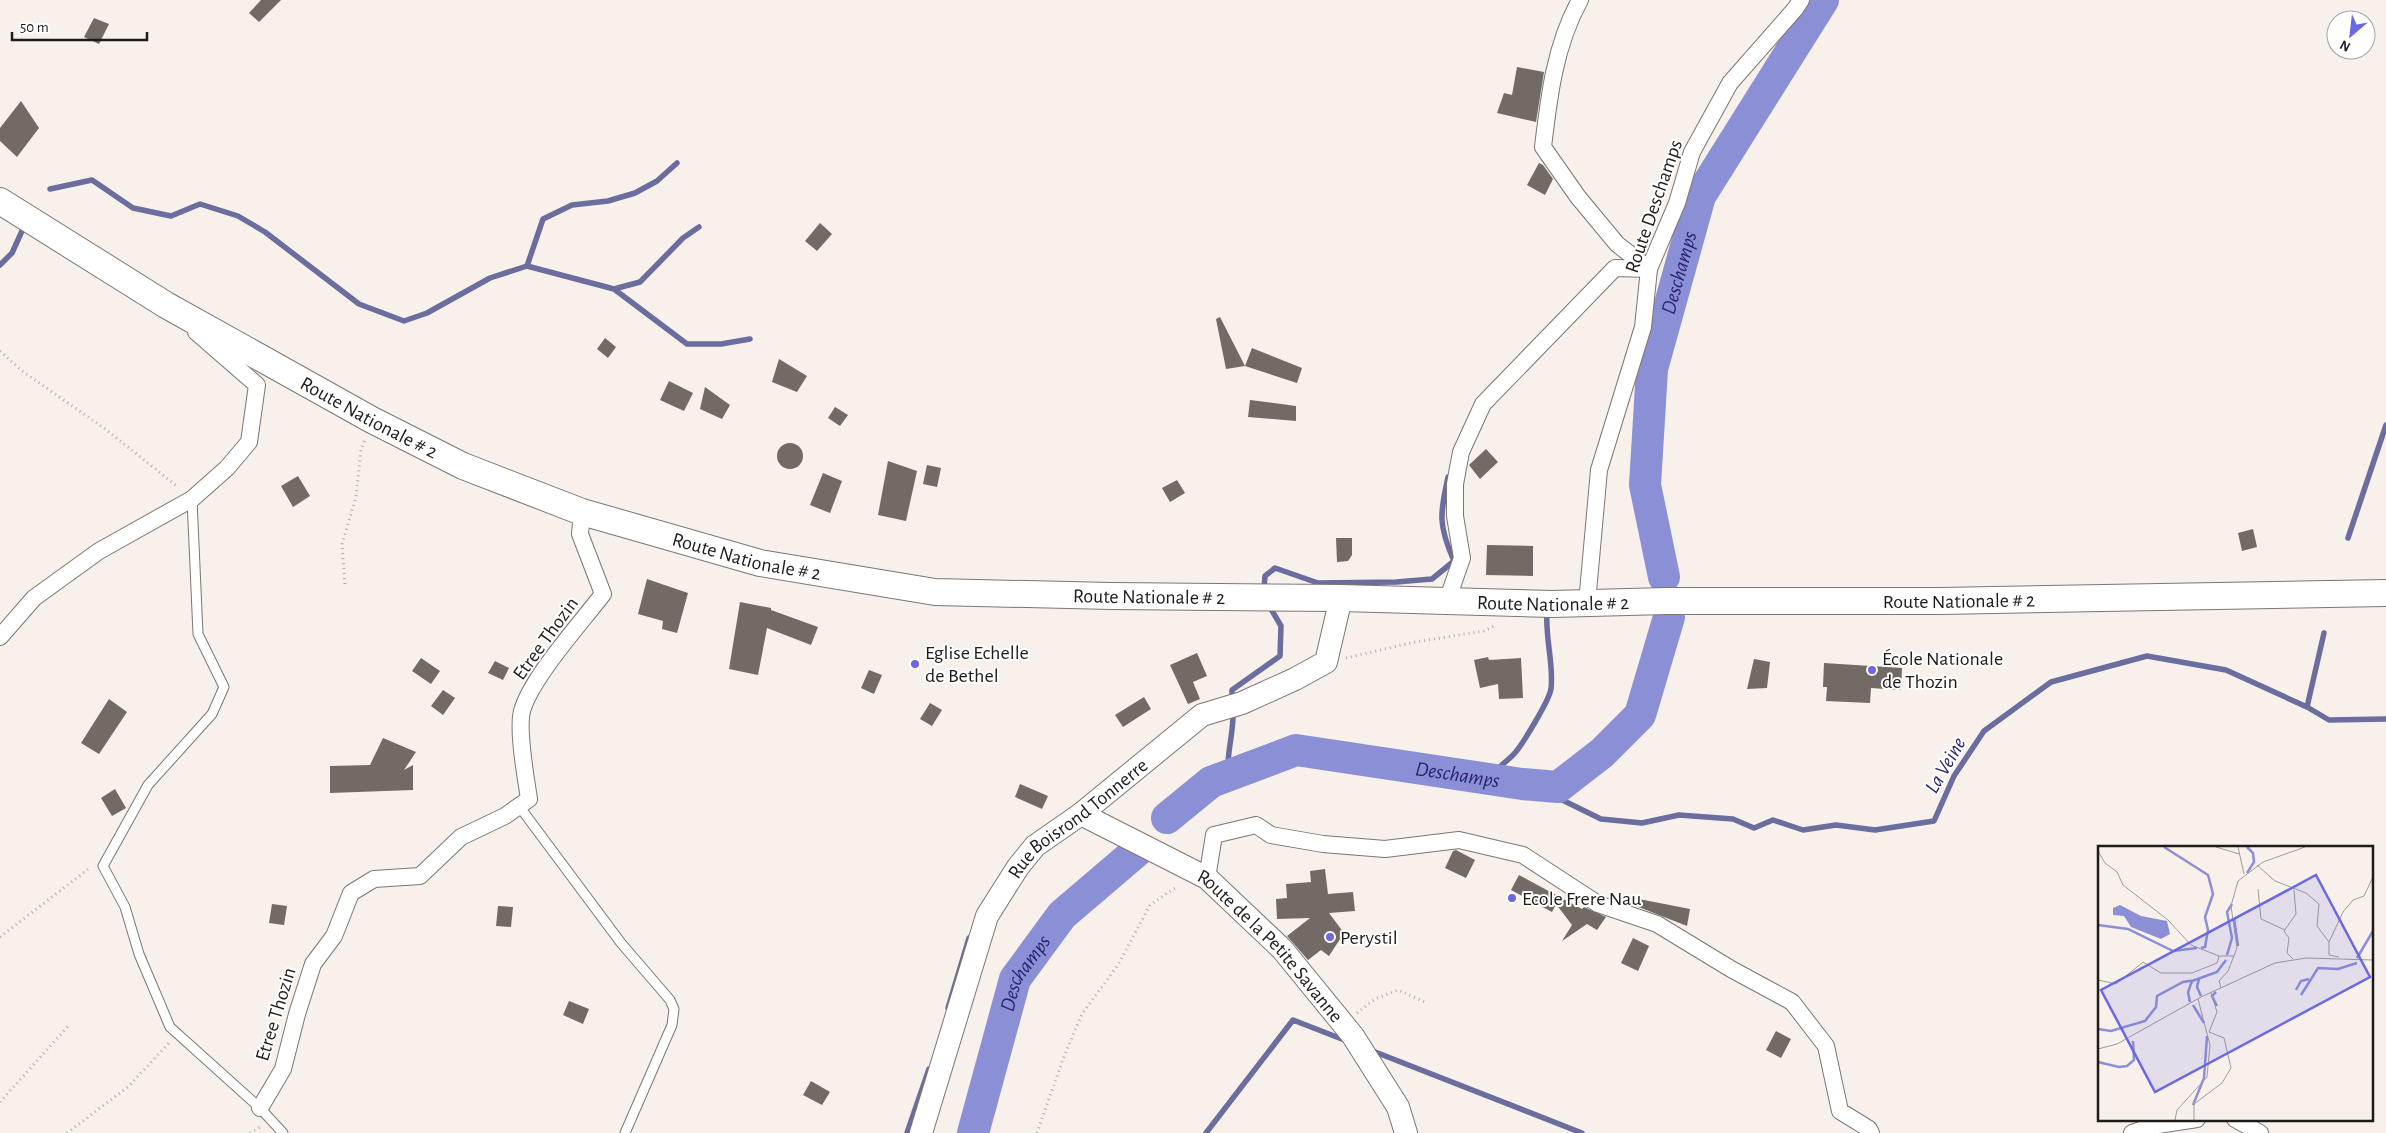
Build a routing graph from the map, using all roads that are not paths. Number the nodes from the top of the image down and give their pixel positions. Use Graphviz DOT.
graph roads {
  1 [pos="1580,0"];
  2 [pos="1801,0"];
  3 [pos="0,201"];
  4 [pos="1649,269"];
  5 [pos="166,304"];
  6 [pos="192,499"];
  7 [pos="582,512"];
  8 [pos="2386,593"];
  9 [pos="1342,598"];
  10 [pos="1447,601"];
  11 [pos="1587,603"];
  12 [pos="0,637"];
  13 [pos="519,806"];
  14 [pos="1081,814"];
  15 [pos="1202,875"];
  16 [pos="260,1108"];
  17 [pos="2191,1120"];
  18 [pos="2237,1120"];
  19 [pos="283,1133"];
  20 [pos="625,1133"];
  21 [pos="921,1133"];
  22 [pos="1406,1133"];
  23 [pos="1871,1133"];
  24 [pos="2132,1133"];
  25 [pos="2260,1133"];
  1 -- 4 [label="street"];
  2 -- 4 [label="street, Route Deschamps"];
  3 -- 5 [label="main road, Route Nationale # 2"];
  4 -- 10 [label="street"];
  4 -- 11 [label="street, Route Deschamps"];
  5 -- 6 [label="street"];
  5 -- 7 [label="main road, Route Nationale # 2"];
  6 -- 12 [label="street"];
  6 -- 16 [label="lane"];
  7 -- 9 [label="main road, Route Nationale # 2"];
  7 -- 13 [label="street, Etree Thozin"];
  8 -- 11 [label="main road, Route Nationale # 2"];
  9 -- 10 [label="main road, Route Nationale # 2"];
  9 -- 14 [label="street, Rue Boisrond Tonnerre"];
  10 -- 11 [label="main road, Route Nationale # 2"];
  13 -- 16 [label="street, Etree Thozin"];
  13 -- 20 [label="lane"];
  14 -- 15 [label="street, Route de la Petite Savanne"];
  14 -- 21 [label="street, Rue Boisrond Tonnerre"];
  15 -- 22 [label="street, Route de la Petite Savanne"];
  15 -- 23 [label="street"];
  16 -- 19 [label="lane"];
  17 -- 24 [label="street"];
  18 -- 25 [label="street"];
}
